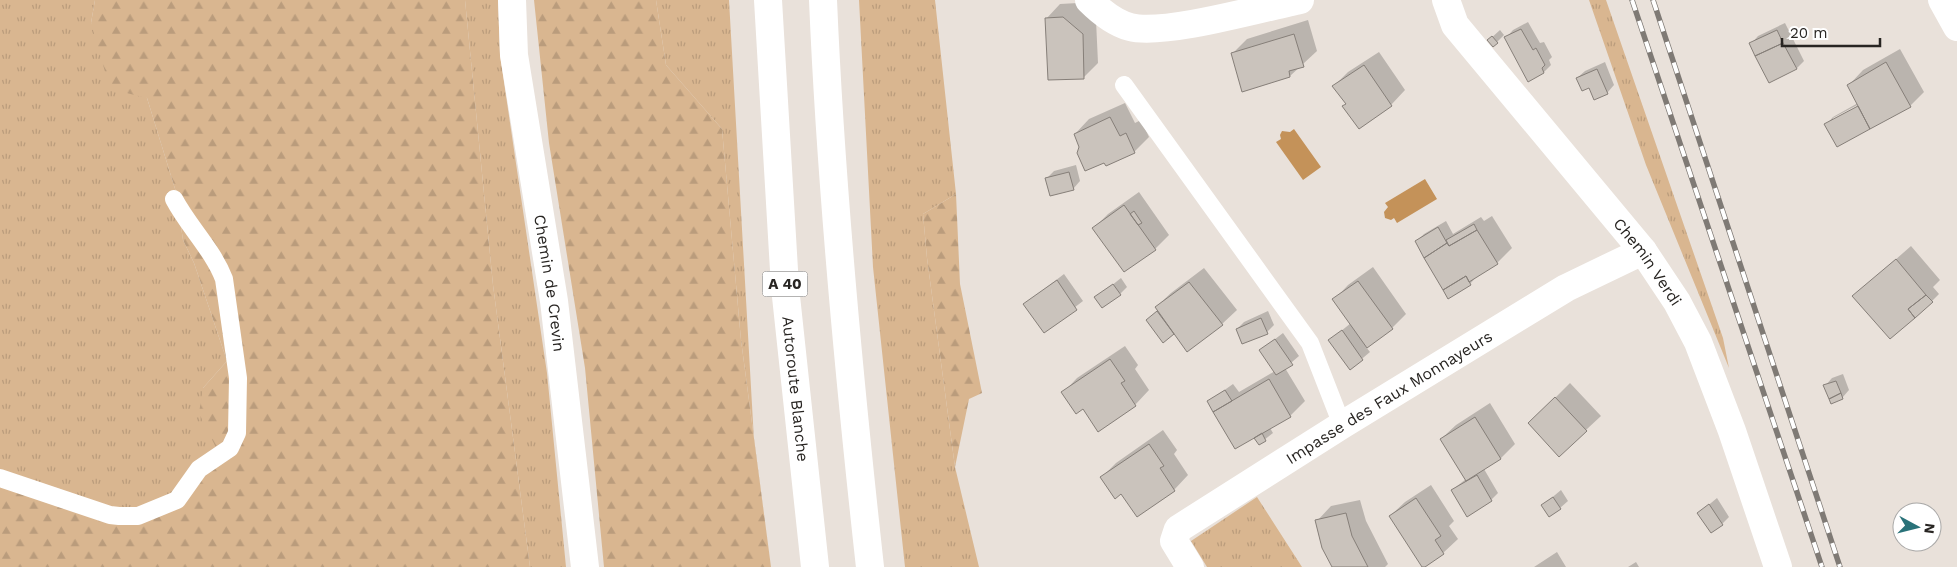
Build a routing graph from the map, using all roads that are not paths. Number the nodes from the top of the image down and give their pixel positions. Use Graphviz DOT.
graph roads {
  1 [pos="512,0"];
  2 [pos="768,0"];
  3 [pos="823,0"];
  4 [pos="1089,0"];
  5 [pos="1300,0"];
  6 [pos="1446,0"];
  7 [pos="1942,0"];
  8 [pos="1957,27"];
  9 [pos="1124,85"];
  10 [pos="174,199"];
  11 [pos="1643,251"];
  12 [pos="1342,425"];
  13 [pos="0,478"];
  14 [pos="585,567"];
  15 [pos="815,567"];
  16 [pos="870,567"];
  17 [pos="1190,567"];
  18 [pos="1778,567"];
  1 -- 14 [label="main road, Chemin de Crevin"];
  2 -- 15 [label="main road, Autoroute Blanche / A 40"];
  3 -- 16 [label="main road"];
  4 -- 5 [label="main road"];
  6 -- 11 [label="main road, Chemin Verdi"];
  7 -- 8 [label="main road"];
  9 -- 12 [label="lane"];
  10 -- 13 [label="lane"];
  11 -- 12 [label="main road, Impasse des Faux Monnayeurs"];
  11 -- 18 [label="main road, Chemin Verdi"];
  12 -- 17 [label="main road, Impasse des Faux Monnayeurs"];
}
